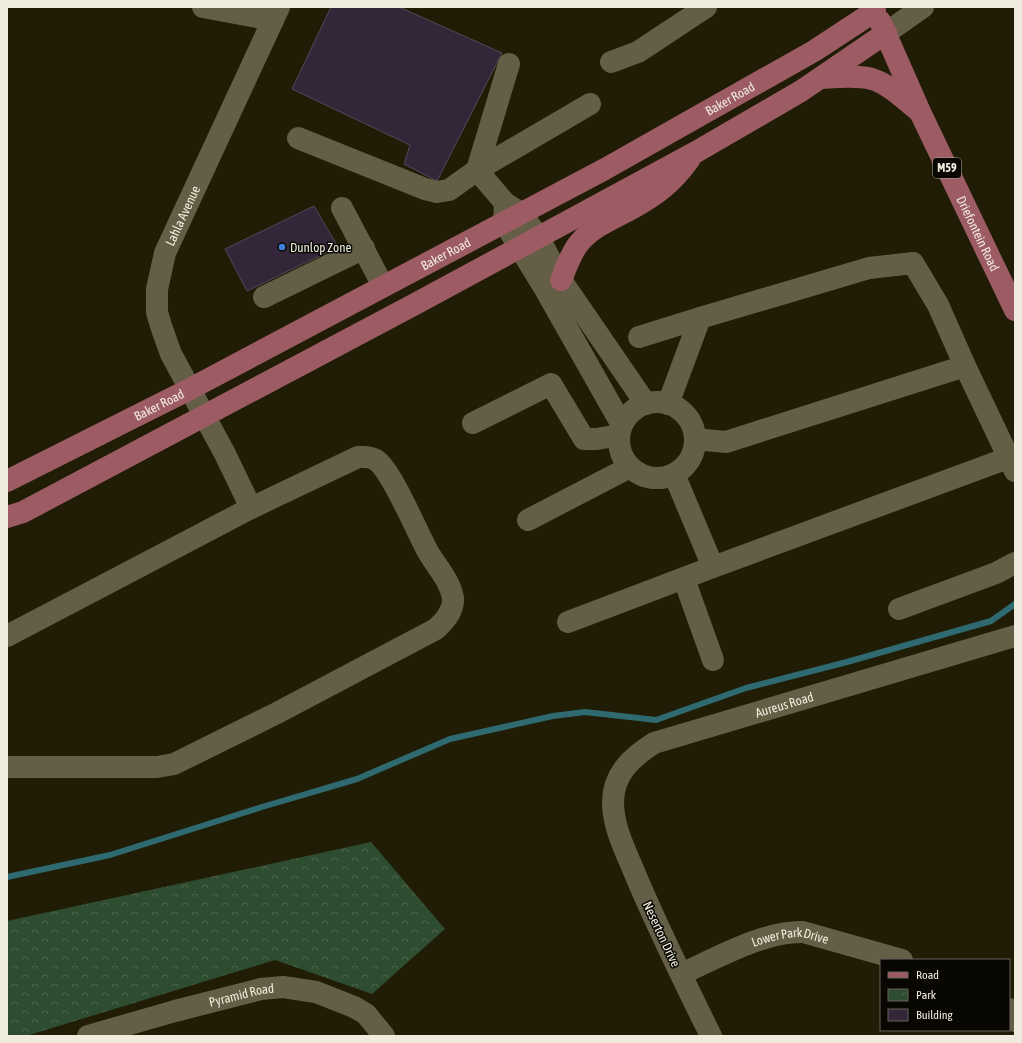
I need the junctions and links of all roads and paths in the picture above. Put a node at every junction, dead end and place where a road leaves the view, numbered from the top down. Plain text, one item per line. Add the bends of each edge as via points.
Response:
1 (203, 7) edge
2 (706, 7) edge
3 (923, 7) edge
4 (276, 14) edge
5 (881, 17) edge
6 (611, 62) dead end
7 (509, 64) dead end
8 (821, 78) junction
9 (590, 104) dead end
10 (920, 112) junction
11 (298, 138) dead end
12 (696, 152) junction
13 (477, 170) junction
14 (342, 208) dead end
15 (510, 213) junction
16 (530, 243) junction
17 (364, 248) junction
18 (561, 280) junction
19 (383, 286) junction
20 (264, 297) dead end
21 (1015, 310) edge
22 (700, 318) junction
23 (639, 337) dead end
24 (965, 366) junction
25 (190, 389) junction
26 (646, 404) junction
27 (668, 404) junction
28 (205, 417) junction
29 (473, 423) dead end
30 (621, 430) junction
31 (695, 439) junction
32 (1011, 464) edge
33 (630, 467) junction
34 (674, 474) junction
35 (7, 481) edge
36 (251, 508) junction
37 (7, 517) edge
38 (528, 520) dead end
39 (1015, 563) edge
40 (713, 567) junction
41 (684, 579) junction
42 (899, 610) dead end
43 (568, 622) dead end
44 (7, 636) edge
45 (1015, 636) edge
46 (713, 660) dead end
47 (7, 767) edge
48 (617, 830) joint
49 (898, 959) edge
50 (681, 974) junction
51 (1010, 1011) edge
52 (1015, 1021) edge
53 (88, 1036) edge
54 (384, 1036) edge
55 (711, 1036) edge

1 - 4 street, Lahla Avenue
2 - 6 street via 638,52
3 - 5 street
4 - 25 street, Lahla Avenue via 166,253 157,289 157,312 171,354
5 - 8 main road
5 - 10 main road, Driefontein Road / M59
5 - 15 main road, Baker Road via 814,51 711,111
7 - 13 street
8 - 10 main road via 852,76 872,79 886,86
8 - 12 main road
9 - 13 street
10 - 21 main road, Driefontein Road / M59
11 - 13 street via 437,192 449,190
12 - 16 main road
12 - 18 main road via 664,189 579,242
13 - 15 street
14 - 17 street
15 - 16 street
15 - 19 main road, Baker Road
16 - 18 street
16 - 28 main road
16 - 30 street
17 - 19 street
17 - 20 street
18 - 26 street
19 - 25 main road, Baker Road
22 - 23 street
22 - 24 street via 869,268 913,263 938,304
22 - 27 street
24 - 31 street via 726,442
24 - 32 street
25 - 28 street, Lahla Avenue
25 - 35 main road, Baker Road
26 - 27 street
26 - 30 street via 636,408 628,416
27 - 31 street via 687,417
28 - 36 street
28 - 37 main road via 24,512
29 - 30 street via 551,384 584,439 597,439
30 - 33 street via 619,447
31 - 34 street via 690,460
32 - 40 street
33 - 34 street via 651,478 663,478
33 - 38 street
34 - 40 street
36 - 44 street
36 - 47 street via 349,460 365,456 376,460 384,468 450,590 453,599 448,616 436,628 420,638 174,764 157,767
39 - 42 street
40 - 41 street
41 - 43 street
41 - 46 street
45 - 48 street, Aureus Road via 654,743 625,764 617,781 613,802
48 - 50 street, Neserton Drive via 643,894
49 - 50 street, Lower Park Drive via 803,932 788,931 766,937
50 - 55 street, Neserton Drive
51 - 52 street
53 - 54 street, Pyramid Road via 254,991 283,987 316,992 354,1007 366,1014

